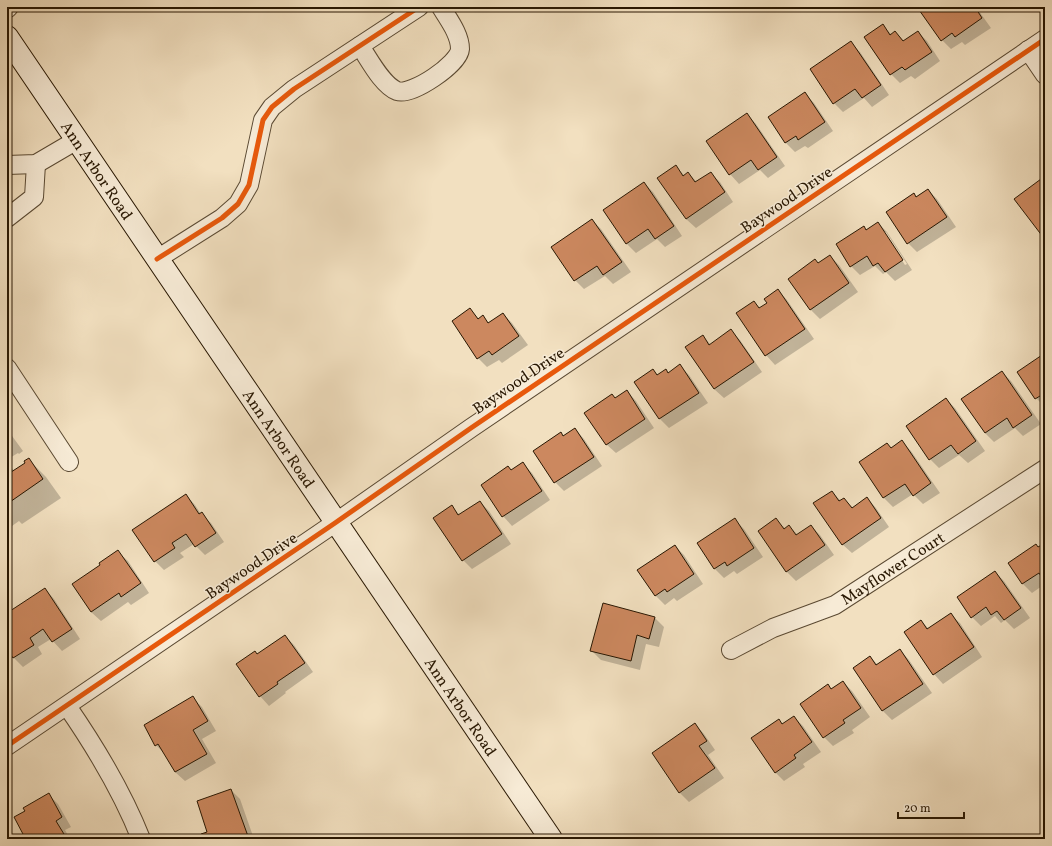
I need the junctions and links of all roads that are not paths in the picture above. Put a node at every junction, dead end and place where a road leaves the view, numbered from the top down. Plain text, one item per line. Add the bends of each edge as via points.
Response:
1 (10, 7) edge
2 (419, 7) edge
3 (441, 7) edge
4 (7, 9) edge
5 (7, 37) edge
6 (1045, 39) edge
7 (360, 46) junction
8 (1028, 50) junction
9 (1045, 75) edge
10 (77, 140) junction
11 (36, 164) junction
12 (7, 166) edge
13 (7, 218) edge
14 (157, 259) junction
15 (7, 368) edge
16 (69, 462) dead end
17 (1045, 469) edge
18 (335, 523) junction
19 (731, 650) dead end
20 (67, 706) junction
21 (7, 746) edge
22 (141, 839) edge
23 (551, 839) edge

1 - 4 street
2 - 7 street
3 - 7 street via 460,43 460,51 450,65 413,89 398,91 391,87 383,80
5 - 10 main road, Ann Arbor Road
6 - 8 street, Baywood Drive
7 - 14 street via 294,89 272,107 263,120 249,185 238,204 222,218
8 - 9 street
8 - 18 street, Baywood Drive
10 - 11 street
10 - 14 main road, Ann Arbor Road
11 - 12 street
11 - 13 street via 34,197
14 - 18 main road, Ann Arbor Road
15 - 16 street
17 - 19 street, Mayflower Court via 835,605 773,628
18 - 20 street, Baywood Drive
18 - 23 main road, Ann Arbor Road
20 - 21 street, Baywood Drive
20 - 22 street via 110,773

